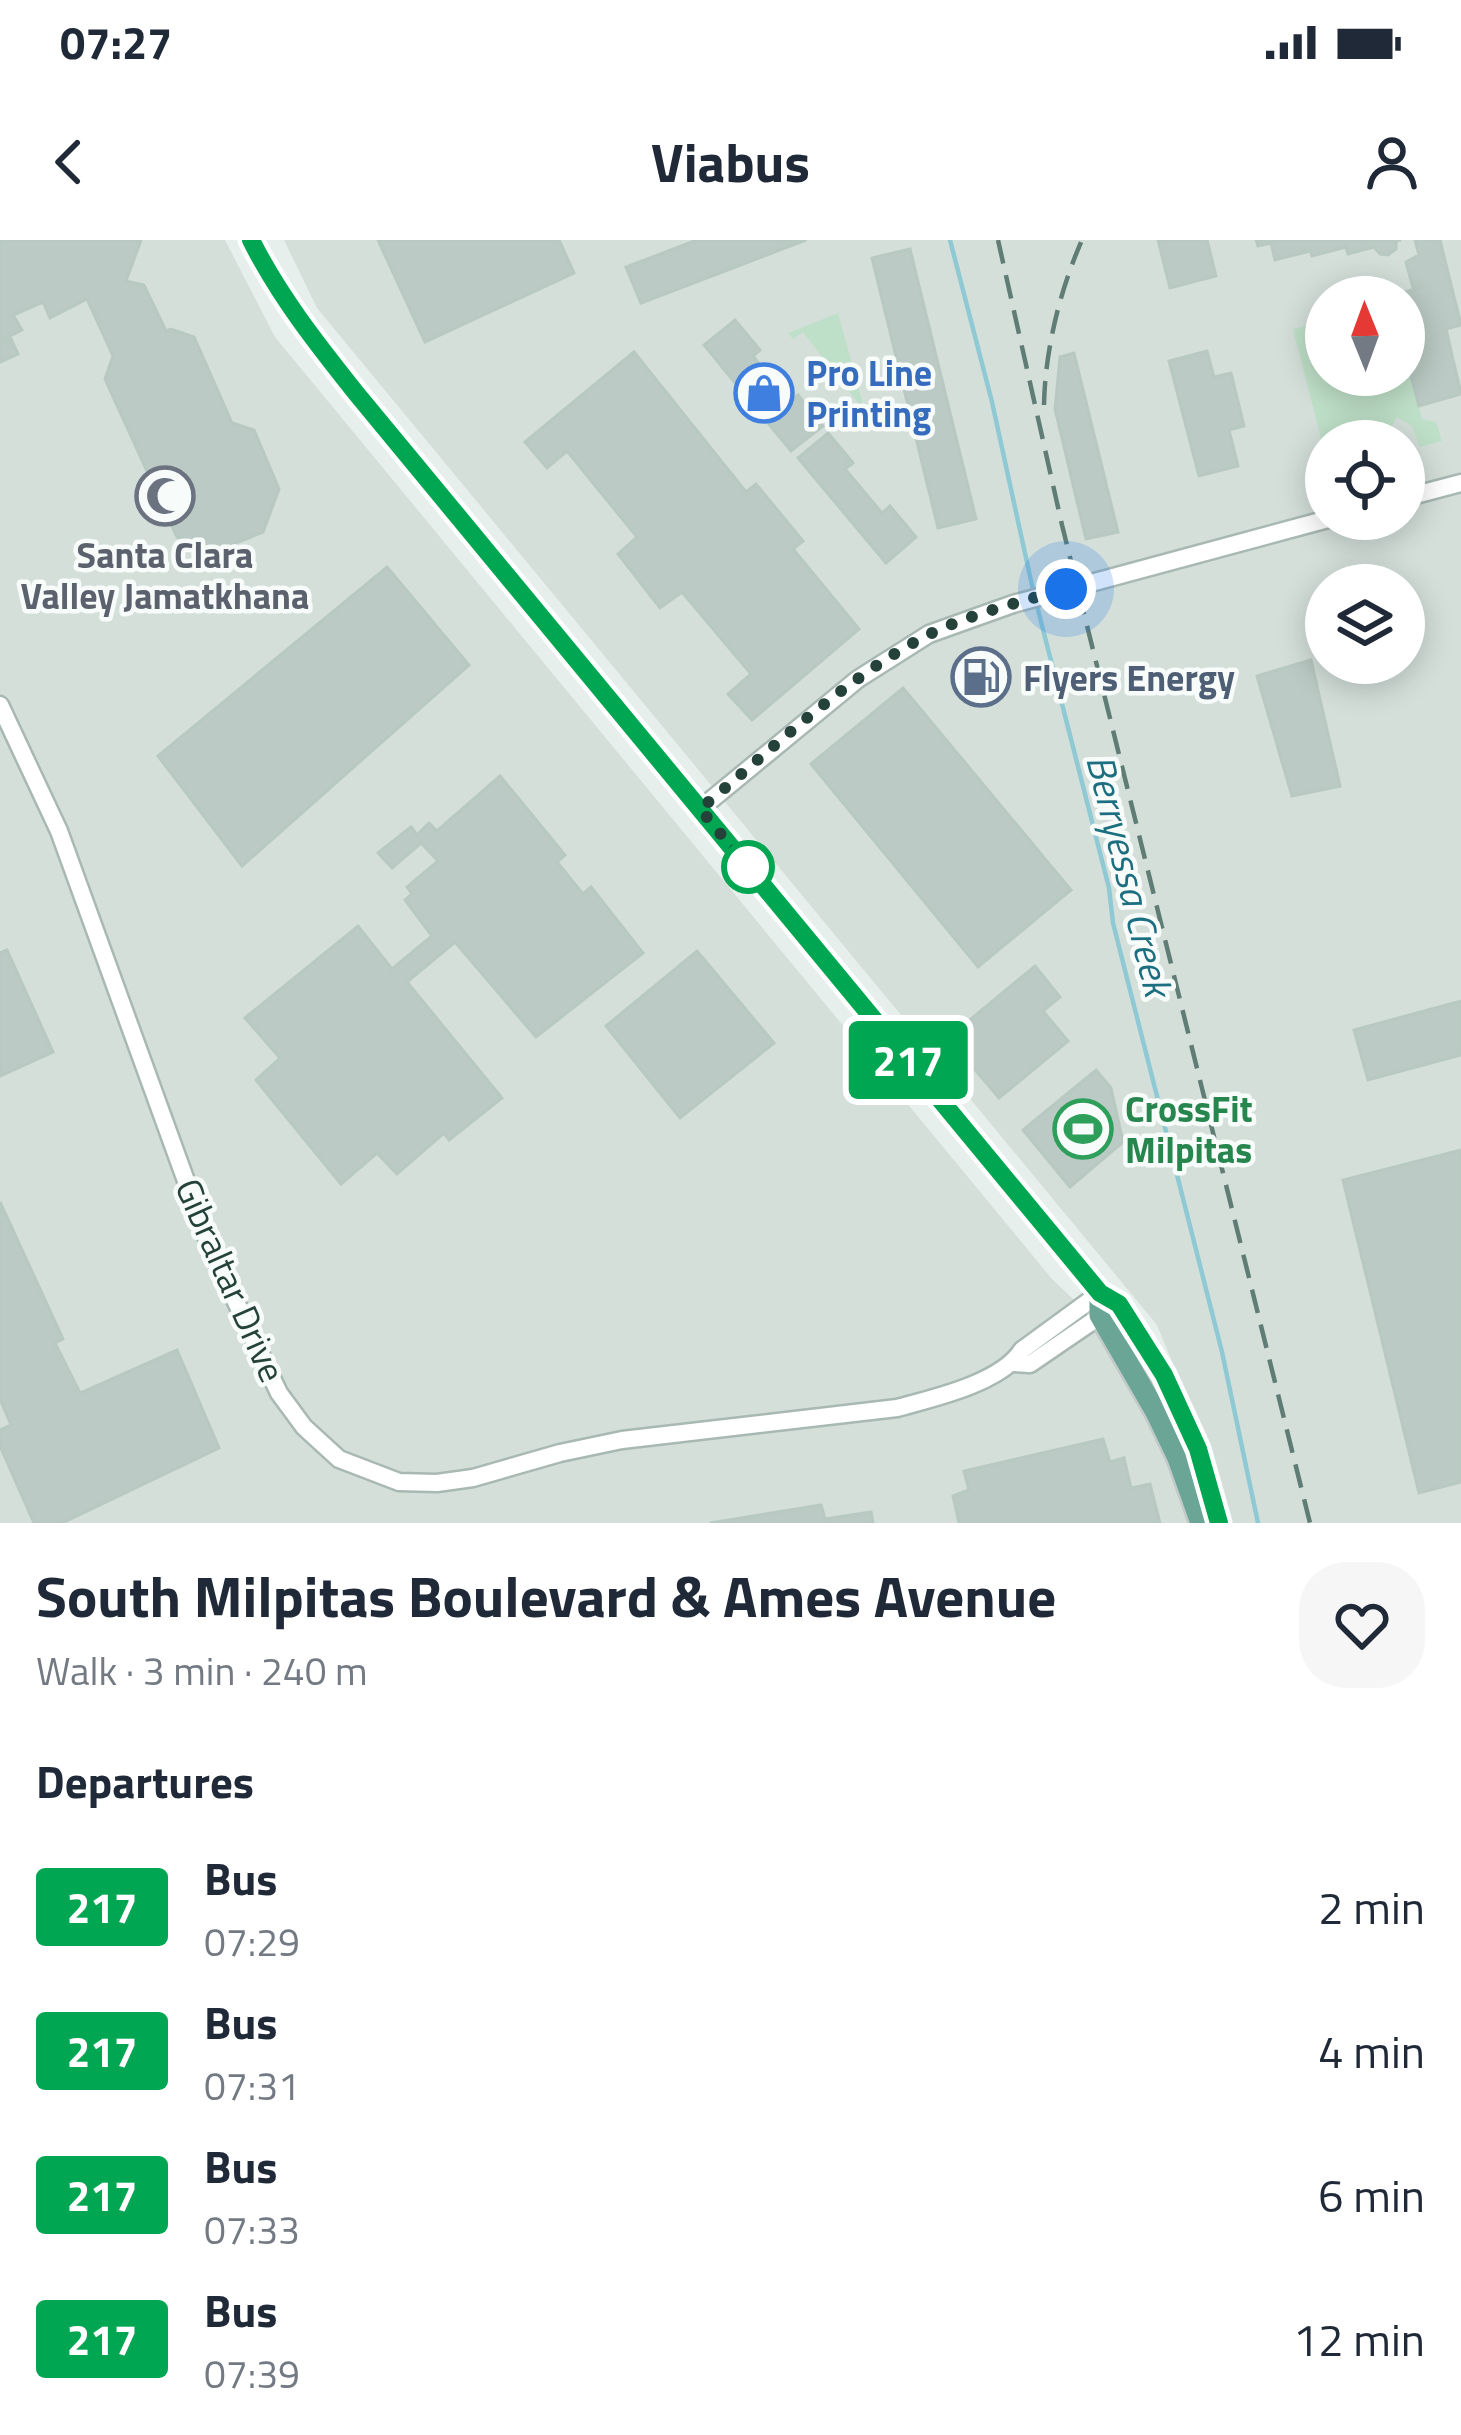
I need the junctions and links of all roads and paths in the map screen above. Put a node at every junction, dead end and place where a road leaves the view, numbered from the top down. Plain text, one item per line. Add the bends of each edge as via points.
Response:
1 (251, 240) edge
2 (1461, 483) edge
3 (1425, 492) edge
4 (1305, 525) edge
5 (0, 705) edge
6 (700, 809) junction
7 (1106, 1304) junction
8 (1201, 1523) edge
9 (1219, 1523) edge

1 - 6 main road via 350,386
2 - 3 street
4 - 6 street via 929,634 858,679
5 - 7 street, Gibraltar Drive via 59,831 210,1247 279,1393 339,1459 399,1482 436,1484 622,1440 897,1408 1013,1363 1022,1350
6 - 7 main road
7 - 8 main road
7 - 9 main road via 1149,1350 1177,1402

